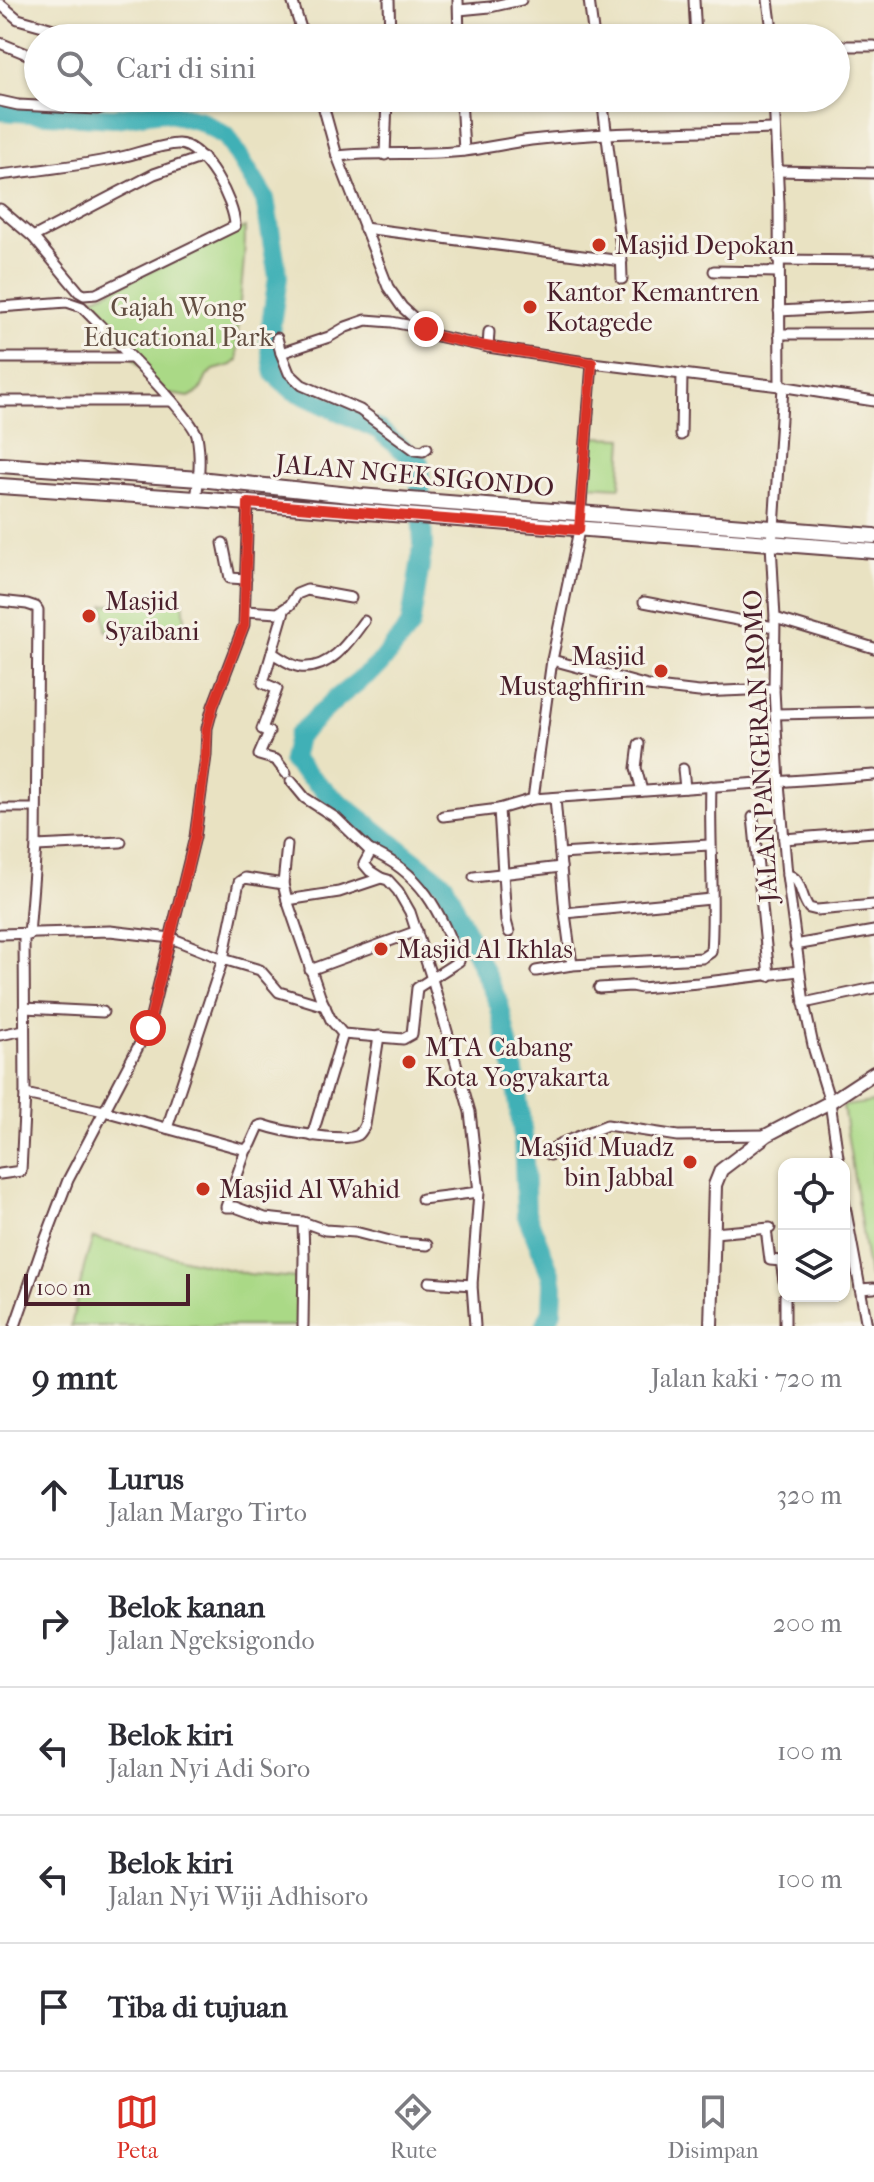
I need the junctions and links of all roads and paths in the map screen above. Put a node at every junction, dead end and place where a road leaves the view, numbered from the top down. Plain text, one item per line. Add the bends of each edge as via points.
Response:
1 (292, 0) edge
2 (389, 0) edge
3 (521, 0) edge
4 (589, 0) edge
5 (694, 0) edge
6 (768, 0) edge
7 (459, 5) edge
8 (1, 6) edge
9 (36, 24) edge
10 (300, 24) edge
11 (390, 24) edge
12 (592, 24) edge
13 (695, 24) edge
14 (771, 24) edge
15 (0, 43) edge
16 (850, 46) edge
17 (874, 46) edge
18 (24, 53) edge
19 (0, 101) edge
20 (24, 105) edge
21 (325, 112) edge
22 (387, 112) edge
23 (462, 112) edge
24 (604, 112) edge
25 (774, 112) edge
26 (775, 129) junction
27 (608, 135) junction
28 (464, 151) junction
29 (385, 155) junction
30 (337, 156) junction
31 (203, 157) junction
32 (777, 171) junction
33 (874, 173) edge
34 (0, 175) edge
35 (0, 209) edge
36 (364, 228) junction
37 (33, 237) junction
38 (778, 260) junction
39 (622, 261) junction
40 (874, 261) edge
41 (714, 271) dead end
42 (779, 272) junction
43 (622, 279) dead end
44 (874, 306) edge
45 (0, 307) edge
46 (779, 311) junction
47 (426, 329) junction
48 (489, 332) dead end
49 (779, 334) junction
50 (874, 334) edge
51 (277, 338) dead end
52 (488, 347) junction
53 (281, 353) junction
54 (0, 358) edge
55 (130, 358) junction
56 (592, 363) junction
57 (682, 374) junction
58 (782, 386) junction
59 (0, 401) edge
60 (172, 401) junction
61 (874, 401) edge
62 (681, 435) dead end
63 (427, 448) dead end
64 (0, 465) edge
65 (199, 479) junction
66 (0, 486) edge
67 (196, 499) junction
68 (248, 503) junction
69 (581, 513) junction
70 (774, 528) junction
71 (579, 530) junction
72 (874, 536) edge
73 (223, 543) dead end
74 (771, 544) junction
75 (874, 551) edge
76 (246, 579) junction
77 (351, 598) dead end
78 (0, 601) edge
79 (644, 602) dead end
80 (245, 611) junction
81 (284, 611) junction
82 (364, 621) dead end
83 (774, 623) junction
84 (874, 648) edge
85 (272, 653) junction
86 (552, 660) junction
87 (774, 689) junction
88 (874, 712) edge
89 (775, 714) junction
90 (639, 744) dead end
91 (683, 769) dead end
92 (874, 775) edge
93 (779, 783) junction
94 (711, 786) junction
95 (685, 788) junction
96 (642, 791) junction
97 (555, 798) junction
98 (533, 799) junction
99 (0, 808) edge
100 (36, 808) junction
101 (499, 809) junction
102 (443, 816) dead end
103 (753, 817) dead end
104 (874, 832) edge
105 (784, 839) junction
106 (121, 842) dead end
107 (287, 845) dead end
108 (709, 845) junction
109 (36, 846) junction
110 (369, 850) junction
111 (560, 854) junction
112 (561, 867) junction
113 (504, 872) junction
114 (787, 875) junction
115 (474, 877) dead end
116 (381, 878) junction
117 (283, 884) junction
118 (711, 899) junction
119 (287, 900) junction
120 (874, 905) edge
121 (565, 913) junction
122 (417, 931) junction
123 (874, 931) edge
124 (509, 932) dead end
125 (0, 934) edge
126 (26, 935) junction
127 (171, 938) junction
128 (795, 945) junction
129 (223, 959) junction
130 (572, 965) junction
131 (310, 970) junction
132 (536, 971) dead end
133 (799, 971) junction
134 (769, 976) junction
135 (432, 979) junction
136 (599, 988) dead end
137 (874, 988) edge
138 (804, 1003) junction
139 (325, 1006) junction
140 (24, 1008) junction
141 (103, 1012) dead end
142 (24, 1030) junction
143 (343, 1034) junction
144 (0, 1035) edge
145 (379, 1036) junction
146 (874, 1073) edge
147 (25, 1094) junction
148 (830, 1102) junction
149 (104, 1111) junction
150 (167, 1128) junction
151 (767, 1135) junction
152 (312, 1136) junction
153 (246, 1150) junction
154 (550, 1155) dead end
155 (838, 1158) edge
156 (0, 1174) edge
157 (479, 1192) junction
158 (422, 1199) dead end
159 (303, 1222) junction
160 (849, 1230) edge
161 (714, 1233) junction
162 (427, 1245) dead end
163 (778, 1261) edge
164 (429, 1282) dead end
165 (472, 1285) junction
166 (874, 1288) edge
167 (860, 1289) junction
168 (785, 1302) edge
169 (15, 1326) edge
170 (303, 1326) edge
171 (475, 1326) edge
172 (711, 1326) edge
173 (785, 1326) edge
174 (867, 1326) edge

1 - 10 street
2 - 11 street
3 - 7 street via 490,7
4 - 12 street
5 - 13 street
6 - 14 street
8 - 9 street
15 - 18 street
16 - 17 street
19 - 20 street
21 - 30 street
22 - 29 street
23 - 28 street
24 - 27 street
25 - 26 street, JALAN PANGERAN ROMO
26 - 27 street
26 - 32 street, JALAN PANGERAN ROMO
27 - 28 street
27 - 39 street
28 - 29 street
29 - 30 street
30 - 36 street
31 - 34 street via 178,144
31 - 37 street via 154,174
31 - 37 street via 235,216 234,228 96,294 79,292
32 - 33 street
32 - 38 street, JALAN PANGERAN ROMO
35 - 37 street
36 - 39 street
36 - 47 street via 388,287
38 - 40 street
38 - 42 street, JALAN PANGERAN ROMO
39 - 43 street
41 - 42 street
42 - 46 street, JALAN PANGERAN ROMO
44 - 46 street
45 - 55 street via 74,303
46 - 49 street, JALAN PANGERAN ROMO
47 - 52 street
47 - 53 street via 366,320
48 - 52 street
49 - 50 street
49 - 58 street, JALAN PANGERAN ROMO
51 - 53 street
52 - 56 street
53 - 63 street via 289,373 302,385 360,410 415,450
54 - 55 street
55 - 60 street
56 - 57 street
56 - 69 street
57 - 58 street
57 - 62 street
58 - 61 street
58 - 70 street, JALAN PANGERAN ROMO
59 - 60 street
60 - 65 street via 197,434
64 - 65 main road, JALAN NGEKSIGONDO
65 - 67 street
65 - 69 main road, JALAN NGEKSIGONDO
66 - 67 main road, JALAN NGEKSIGONDO
67 - 68 main road, JALAN NGEKSIGONDO
68 - 71 main road, JALAN NGEKSIGONDO
68 - 76 street
69 - 70 main road, JALAN NGEKSIGONDO
69 - 71 street
70 - 72 main road, JALAN NGEKSIGONDO
70 - 74 street, JALAN PANGERAN ROMO
71 - 74 main road, JALAN NGEKSIGONDO
71 - 86 street
73 - 76 street via 230,578
74 - 75 main road, JALAN NGEKSIGONDO
74 - 83 street, JALAN PANGERAN ROMO
76 - 80 street
77 - 81 street via 301,591
78 - 100 street via 38,610
79 - 83 street
80 - 81 street
80 - 127 street via 207,728 195,837
81 - 85 street
82 - 85 street via 335,657 322,663 299,667
83 - 84 street
83 - 87 street, JALAN PANGERAN ROMO
85 - 110 street via 263,683 277,689 259,755 276,760 305,798 336,818
86 - 87 street via 648,686 699,692
86 - 98 street
87 - 89 street, JALAN PANGERAN ROMO
88 - 89 street
89 - 93 street, JALAN PANGERAN ROMO
90 - 96 street via 636,768
91 - 95 street
92 - 93 street
93 - 94 street
93 - 105 street, JALAN PANGERAN ROMO
94 - 95 street
94 - 108 street
95 - 96 street
96 - 97 street
97 - 98 street
97 - 111 street
98 - 101 street
99 - 100 street
100 - 109 street
101 - 102 street
101 - 113 street
103 - 134 street
104 - 105 street
105 - 114 street, JALAN PANGERAN ROMO
106 - 109 street
107 - 117 street
108 - 111 street
108 - 118 street
109 - 126 street
110 - 116 street via 364,864
110 - 135 street via 420,884 444,924 459,961
111 - 112 street
112 - 113 street
112 - 121 street
113 - 115 street
113 - 124 street
114 - 120 street via 797,880 809,908
114 - 128 street, JALAN PANGERAN ROMO
116 - 119 street via 339,892
116 - 122 street via 398,891
117 - 119 street
117 - 129 street via 245,878 239,882
118 - 121 street
118 - 130 street via 711,952 702,958
119 - 131 street
121 - 130 street
122 - 131 street
122 - 135 street
123 - 128 street
125 - 126 street
126 - 127 street via 110,931
126 - 140 street
127 - 129 street
127 - 149 street via 148,1028
128 - 133 street, JALAN PANGERAN ROMO
129 - 139 street via 260,970 279,992
129 - 150 street
130 - 132 street
131 - 139 street
133 - 134 street
133 - 138 street, JALAN PANGERAN ROMO
134 - 136 street
135 - 145 street via 417,988 412,1034 403,1039
135 - 157 street via 470,1112
137 - 138 street
138 - 148 street, JALAN PANGERAN ROMO
139 - 143 street
140 - 141 street
140 - 142 street
142 - 144 street
142 - 147 street
143 - 145 street
143 - 152 street
145 - 152 street via 361,1132
146 - 148 street
147 - 149 street
147 - 156 street via 21,1171
148 - 151 street
148 - 155 street, JALAN PANGERAN ROMO
149 - 150 street
149 - 169 street via 68,1180
150 - 153 street
151 - 154 street via 678,1136 607,1125 555,1147
151 - 161 street via 721,1170 715,1185
152 - 153 street via 263,1125
153 - 159 street via 226,1207
157 - 158 street
157 - 165 street
159 - 162 street
159 - 170 street
160 - 167 street
161 - 163 street via 769,1228 770,1260
161 - 172 street
164 - 165 street
165 - 171 street
166 - 167 street
167 - 174 street
168 - 173 street

